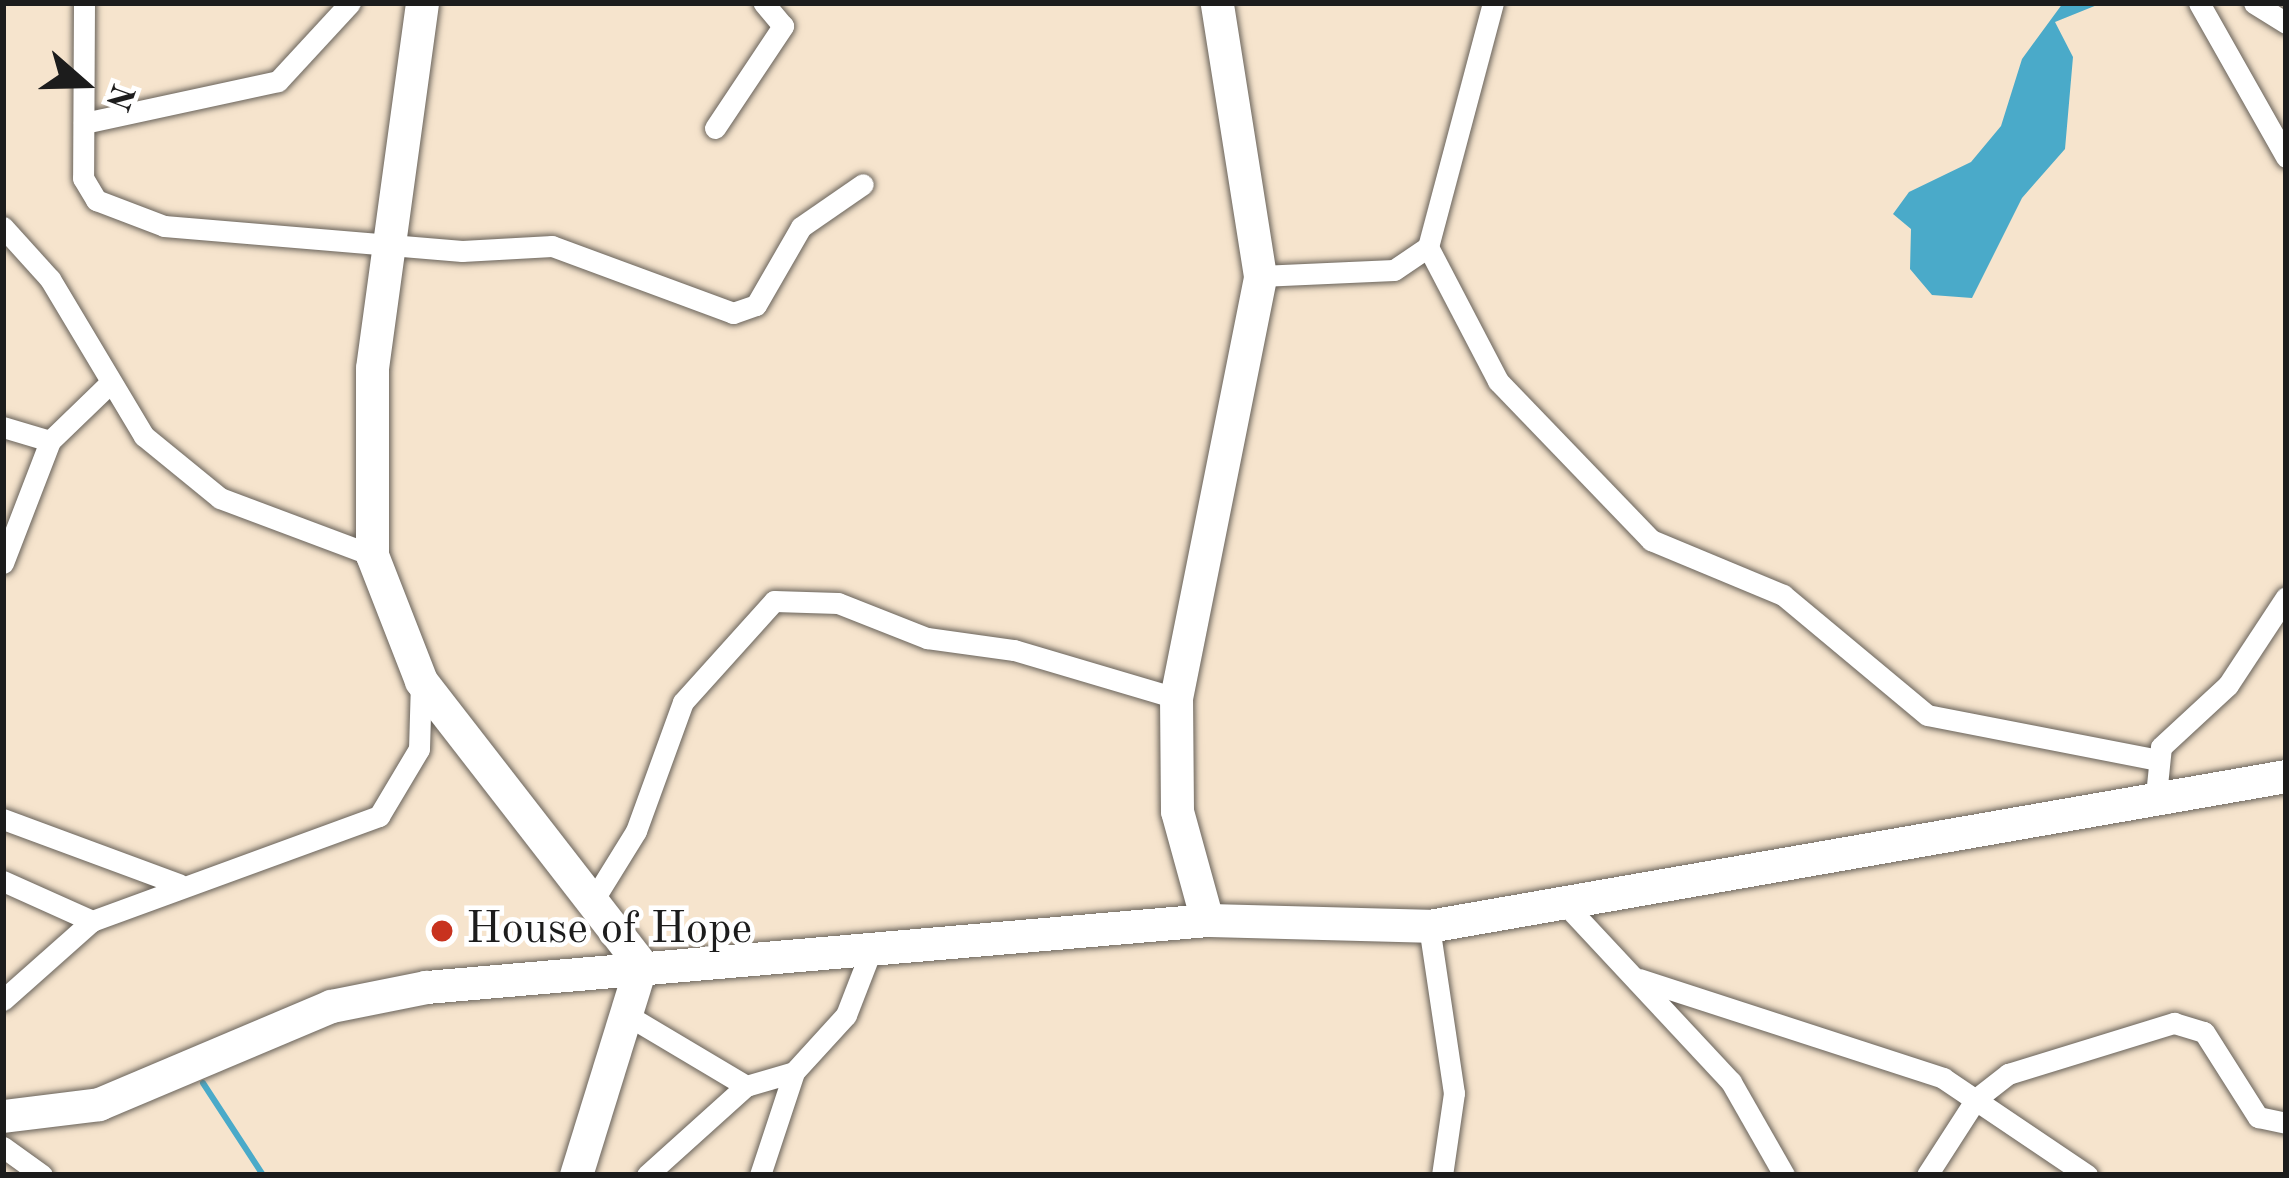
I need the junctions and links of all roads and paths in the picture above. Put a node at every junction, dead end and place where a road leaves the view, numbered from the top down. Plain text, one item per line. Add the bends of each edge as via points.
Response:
1 (84, 3) edge
2 (350, 3) edge
3 (422, 3) edge
4 (764, 3) edge
5 (1217, 3) edge
6 (1493, 3) edge
7 (2199, 3) edge
8 (2254, 3) edge
9 (2286, 22) edge
10 (84, 123) junction
11 (715, 128) dead end
12 (2286, 157) edge
13 (863, 184) dead end
14 (3, 227) edge
15 (383, 240) junction
16 (1428, 247) junction
17 (1260, 276) junction
18 (107, 386) junction
19 (3, 427) edge
20 (50, 441) junction
21 (372, 555) junction
22 (3, 563) edge
23 (2286, 597) edge
24 (421, 680) junction
25 (1176, 698) junction
26 (2153, 759) junction
27 (2286, 776) edge
28 (2156, 795) junction
29 (3, 818) edge
30 (3, 881) edge
31 (179, 884) junction
32 (594, 899) junction
33 (1566, 905) junction
34 (1207, 920) junction
35 (92, 921) junction
36 (1429, 926) junction
37 (870, 953) junction
38 (641, 965) junction
39 (1639, 979) junction
40 (3, 1000) edge
41 (632, 1018) junction
42 (794, 1072) junction
43 (746, 1087) junction
44 (1976, 1099) junction
45 (2286, 1123) edge
46 (4, 1129) edge
47 (42, 1175) edge
48 (576, 1175) edge
49 (647, 1175) edge
50 (760, 1175) edge
51 (1442, 1175) edge
52 (1784, 1175) edge
53 (1927, 1175) edge
54 (2087, 1175) edge

1 - 10 street
2 - 10 street via 278,81
3 - 15 street
4 - 11 street via 783,26
5 - 17 street
6 - 16 street
7 - 12 street
8 - 9 street
10 - 15 street via 90,194 136,216
13 - 15 street via 794,235 747,312 552,246
14 - 18 street via 50,279
15 - 21 street
16 - 17 street via 1394,270
16 - 26 street via 1498,381 1651,539 1783,596 1927,716
17 - 25 street
18 - 20 street
18 - 21 street via 144,436 220,497
19 - 20 street
20 - 22 street
21 - 24 street
23 - 26 street via 2228,685
24 - 31 street via 419,749 379,816
24 - 32 street
25 - 32 street via 1014,650 927,638 838,603 774,602 683,702 636,831
25 - 34 street via 1178,811
26 - 28 street
27 - 28 street
28 - 33 street
29 - 31 street
30 - 35 street
31 - 35 street
32 - 38 street
33 - 36 street
33 - 39 street
34 - 36 street
34 - 37 street
35 - 40 street
36 - 51 street via 1454,1093
37 - 38 street
37 - 42 street via 846,1015
38 - 41 street
38 - 46 street via 331,1006 99,1104
39 - 44 street via 1943,1078
39 - 52 street via 1731,1082
41 - 43 street
41 - 48 street
42 - 43 street
42 - 50 street
43 - 49 street
44 - 45 street via 2008,1074 2189,1023 2245,1104
44 - 53 street
44 - 54 street
46 - 47 street

